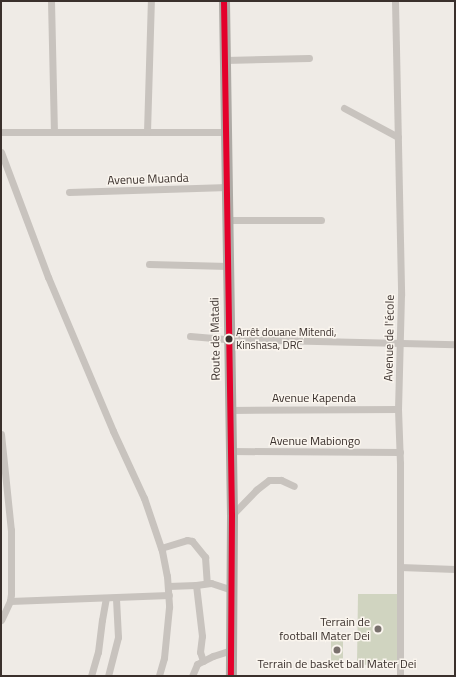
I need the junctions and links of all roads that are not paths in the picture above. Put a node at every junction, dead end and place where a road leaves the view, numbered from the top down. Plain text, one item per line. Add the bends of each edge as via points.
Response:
1 (51, 1) edge
2 (151, 1) edge
3 (224, 1) edge
4 (395, 1) edge
5 (309, 58) dead end
6 (225, 60) junction
7 (344, 108) dead end
8 (1, 132) edge
9 (54, 132) junction
10 (147, 132) junction
11 (226, 132) junction
12 (398, 137) junction
13 (1, 152) edge
14 (228, 188) junction
15 (69, 192) dead end
16 (228, 220) junction
17 (321, 220) dead end
18 (149, 264) dead end
19 (228, 266) junction
20 (190, 336) dead end
21 (228, 339) junction
22 (399, 343) junction
23 (455, 344) edge
24 (398, 409) junction
25 (229, 410) junction
26 (1, 434) edge
27 (230, 452) junction
28 (400, 452) junction
29 (294, 486) dead end
30 (232, 515) junction
31 (161, 548) junction
32 (400, 567) junction
33 (455, 569) edge
34 (207, 583) junction
35 (196, 584) junction
36 (168, 586) junction
37 (232, 590) junction
38 (169, 595) junction
39 (106, 598) junction
40 (116, 598) junction
41 (10, 601) junction
42 (1, 620) edge
43 (232, 650) junction
44 (203, 661) junction
45 (91, 676) edge
46 (108, 676) edge
47 (159, 676) edge
48 (192, 676) edge
49 (231, 676) edge
50 (400, 676) edge

1 - 9 street
2 - 10 street
3 - 6 highway, Route de Matadi
4 - 12 street, Avenue de l'école
5 - 6 street
6 - 11 highway, Route de Matadi
7 - 12 street
8 - 9 street
9 - 10 street
10 - 11 street
11 - 14 highway, Route de Matadi
12 - 22 street, Avenue de l'école via 401,295
13 - 31 street via 48,277 144,498
14 - 15 street, Avenue Muanda
14 - 16 highway, Route de Matadi
16 - 17 street
16 - 19 highway, Route de Matadi
18 - 19 street
19 - 21 highway, Route de Matadi
20 - 21 street
21 - 22 street
21 - 25 highway, Route de Matadi
22 - 23 street
22 - 24 street, Avenue de l'école
24 - 25 street, Avenue Kapenda
24 - 28 street, Avenue de l'école
25 - 27 highway, Route de Matadi
26 - 41 street via 11,530
27 - 28 street, Avenue Mabiongo
27 - 30 highway, Route de Matadi
28 - 32 street, Avenue de l'école
29 - 30 street via 281,480 270,480 256,490
30 - 37 highway, Route de Matadi
31 - 34 street via 187,540 192,541 205,557
31 - 36 street
32 - 33 street
32 - 50 street, Avenue de l'école
34 - 35 street
34 - 37 street
35 - 36 street
35 - 44 street via 202,636 200,652
36 - 38 street
37 - 43 highway, Route de Matadi
38 - 40 street
38 - 47 street via 168,635
39 - 40 street
39 - 41 street
39 - 45 street via 98,652
40 - 46 street via 118,637
41 - 42 street
43 - 44 street
43 - 49 highway, Route de Matadi
44 - 48 street via 196,665

